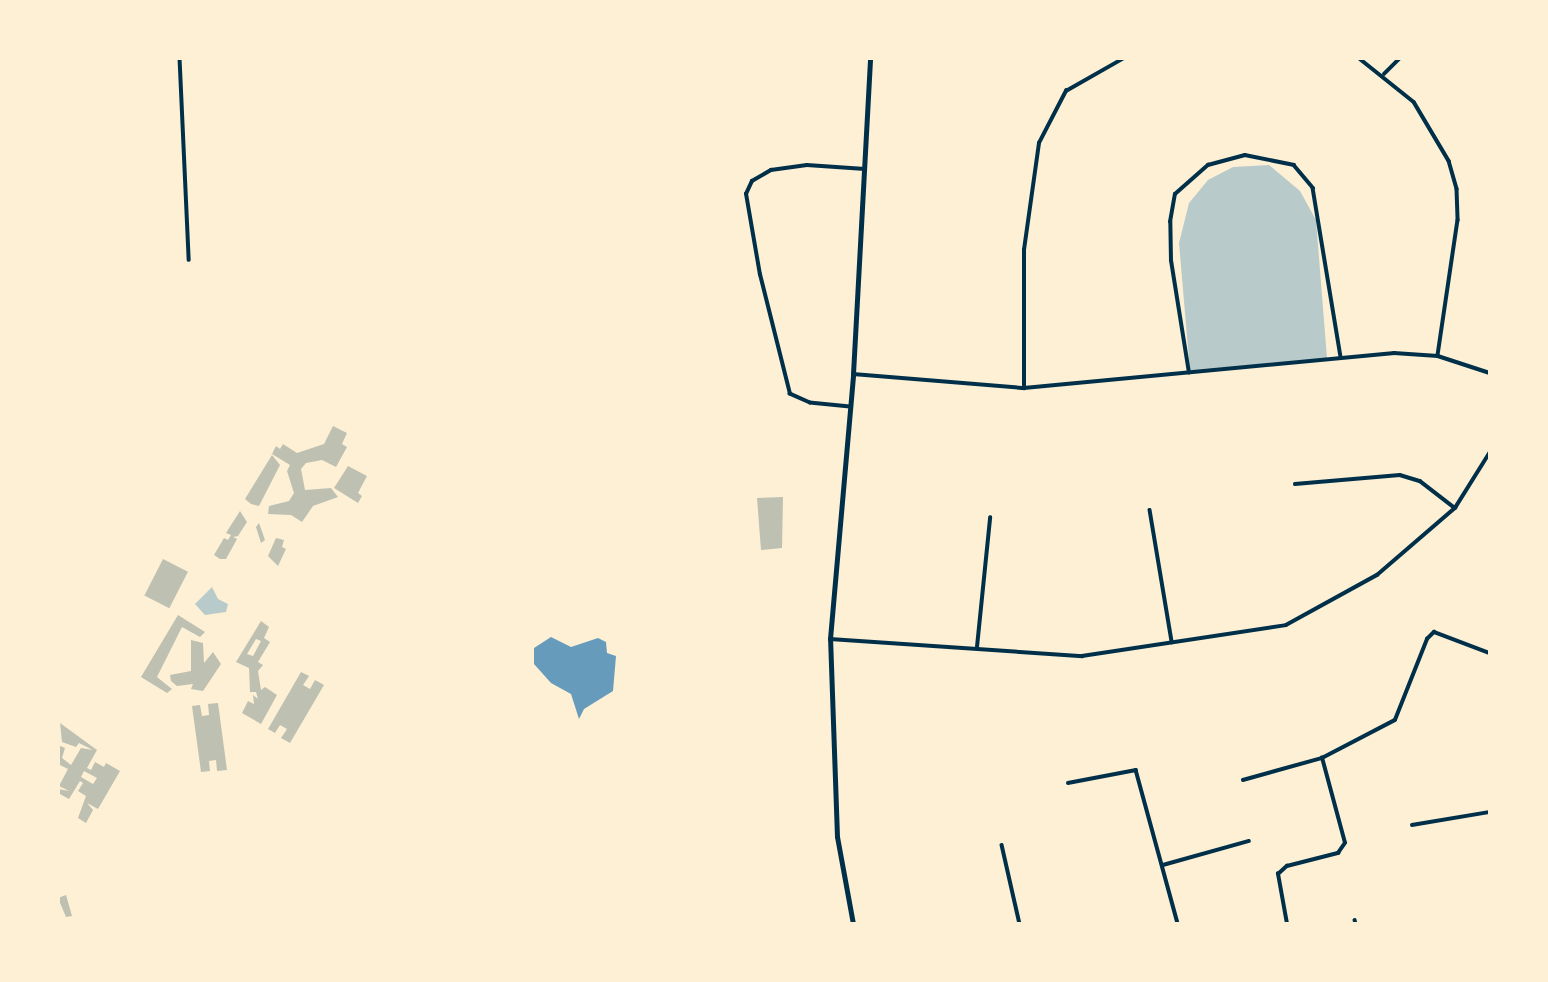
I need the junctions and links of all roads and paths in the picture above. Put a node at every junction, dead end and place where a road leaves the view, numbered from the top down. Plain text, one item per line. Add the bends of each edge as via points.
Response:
1 (180, 58) edge
2 (870, 58) edge
3 (1124, 58) edge
4 (1359, 58) edge
5 (1400, 58) edge
6 (1384, 74) junction
7 (865, 169) junction
8 (189, 260) dead end
9 (1438, 356) junction
10 (1341, 358) junction
11 (1189, 373) junction
12 (1490, 373) edge
13 (853, 374) junction
14 (1024, 388) junction
15 (850, 407) junction
16 (1490, 452) edge
17 (1295, 484) dead end
18 (1455, 508) junction
19 (1150, 510) dead end
20 (990, 518) dead end
21 (830, 639) junction
22 (1172, 642) junction
23 (977, 647) junction
24 (1490, 653) edge
25 (1322, 758) junction
26 (1242, 780) dead end
27 (1068, 783) dead end
28 (1490, 812) edge
29 (1412, 825) dead end
30 (1250, 841) dead end
31 (1002, 845) dead end
32 (1163, 865) junction
33 (853, 924) edge
34 (1020, 924) edge
35 (1178, 924) edge
36 (1287, 924) edge

1 - 8 street
2 - 7 main road
3 - 14 street via 1066,92 1039,143 1024,250
4 - 6 street
5 - 6 street
6 - 9 street via 1414,102 1433,130 1457,189 1458,220
7 - 13 main road
7 - 15 street via 807,165 771,170 752,181 746,194 760,275 790,394 810,403
9 - 10 street via 1394,353
9 - 12 street
10 - 11 street
10 - 11 street via 1313,188 1294,165 1245,155 1208,165 1175,194 1171,261
11 - 14 street
13 - 14 street
13 - 15 main road
15 - 21 main road
16 - 18 street
17 - 18 street via 1400,475 1420,481
18 - 22 street via 1377,575 1300,619
19 - 22 street
20 - 23 street
21 - 23 street
21 - 33 main road via 837,837
22 - 23 street via 1082,656
24 - 25 street via 1431,634 1400,716
25 - 26 street
25 - 36 street via 1345,843 1338,853 1287,866 1278,874
27 - 32 street via 1136,770
28 - 29 street
30 - 32 street
31 - 34 street
32 - 35 street

